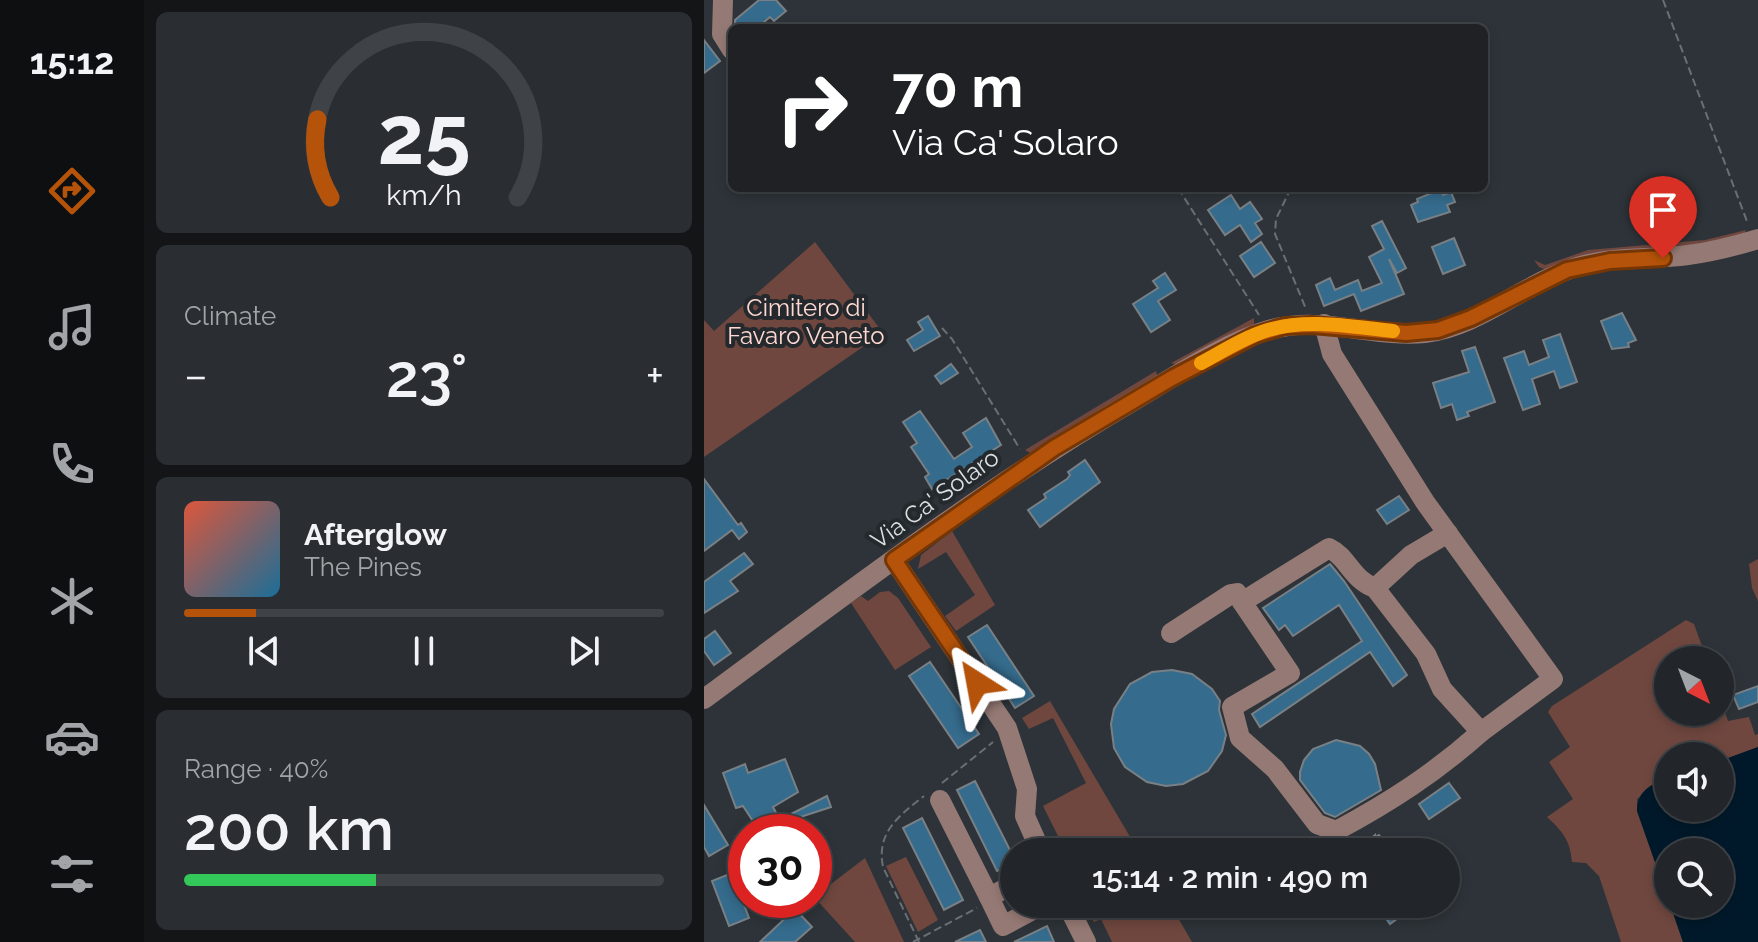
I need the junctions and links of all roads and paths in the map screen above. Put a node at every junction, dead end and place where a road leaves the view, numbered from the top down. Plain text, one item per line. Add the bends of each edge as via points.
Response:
1 (723, 0) edge
2 (1663, 0) edge
3 (728, 44) edge
4 (1181, 192) edge
5 (1289, 192) edge
6 (1756, 239) edge
7 (1318, 324) junction
8 (942, 328) dead end
9 (1268, 330) junction
10 (1029, 464) junction
11 (1448, 533) junction
12 (894, 560) junction
13 (1375, 588) junction
14 (1242, 602) junction
15 (1171, 633) dead end
16 (704, 699) edge
17 (1481, 732) junction
18 (996, 740) dead end
19 (938, 791) junction
20 (1034, 838) edge
21 (1000, 893) edge
22 (985, 902) junction
23 (1018, 918) edge
24 (1074, 918) edge
25 (918, 940) edge
26 (913, 942) edge
27 (1086, 942) edge

1 - 3 street via 722,34
2 - 6 path
4 - 9 path
5 - 7 path via 1275,234
6 - 7 street, Via Ca' Solaro via 1687,256 1582,265 1438,330 1406,333
7 - 9 street, Via Ca' Solaro
7 - 11 street
8 - 10 path
9 - 10 street, Via Ca' Solaro via 1172,378
10 - 12 street, Via Ca' Solaro
11 - 13 street via 1411,555
11 - 17 street via 1553,679
12 - 16 street, Via Ca' Solaro
12 - 20 street via 1007,728 1027,789 1027,823
13 - 14 street via 1361,583 1329,548
13 - 17 street via 1426,654 1442,689
14 - 15 street via 1237,593 1231,594
14 - 17 street via 1290,673 1232,707 1240,738 1275,769 1317,824 1336,831 1382,807 1442,767
18 - 19 path
19 - 22 street
19 - 25 path via 890,824 882,848 883,867
21 - 22 street
22 - 23 street via 1003,926
22 - 25 path
24 - 27 street
25 - 26 path

